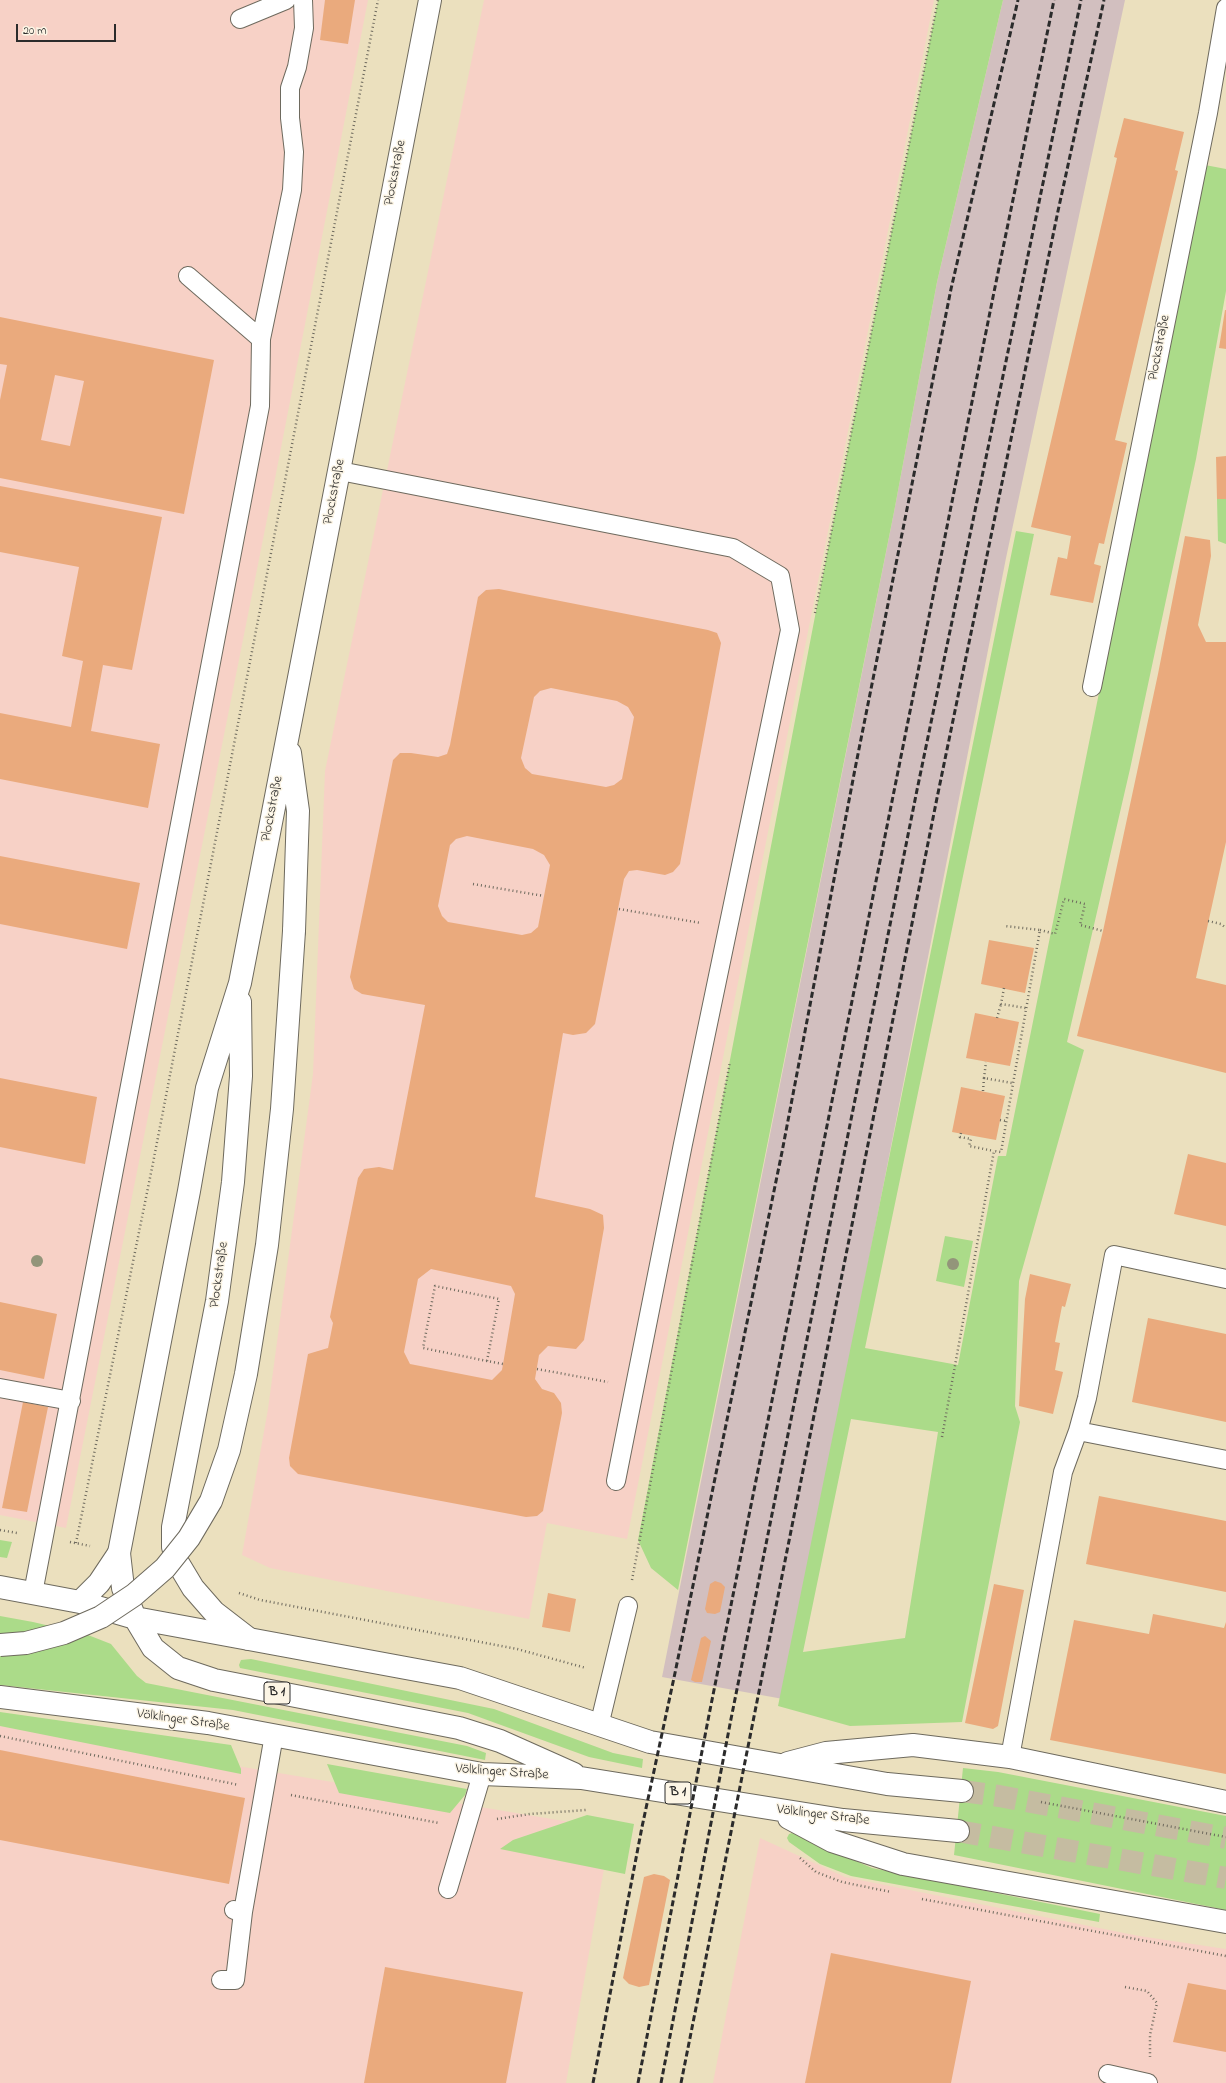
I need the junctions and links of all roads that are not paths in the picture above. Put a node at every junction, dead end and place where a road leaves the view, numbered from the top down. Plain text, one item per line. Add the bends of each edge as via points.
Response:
1 (286, 0) edge
2 (303, 0) edge
3 (430, 0) edge
4 (1226, 8) edge
5 (240, 19) dead end
6 (188, 276) dead end
7 (261, 339) junction
8 (340, 471) junction
9 (1092, 687) dead end
10 (287, 735) junction
11 (240, 983) junction
12 (1226, 1279) edge
13 (0, 1388) edge
14 (71, 1401) junction
15 (1078, 1431) junction
16 (1226, 1460) edge
17 (616, 1481) dead end
18 (119, 1553) junction
19 (0, 1586) edge
20 (33, 1593) junction
21 (80, 1602) junction
22 (628, 1606) dead end
23 (135, 1618) junction
24 (249, 1639) junction
25 (0, 1645) edge
26 (0, 1697) edge
27 (599, 1726) junction
28 (274, 1735) junction
29 (1010, 1757) junction
30 (782, 1765) junction
31 (482, 1774) junction
32 (581, 1778) junction
33 (962, 1791) tunnel mouth
34 (1226, 1802) edge
35 (774, 1810) junction
36 (958, 1831) tunnel mouth
37 (448, 1889) dead end
38 (1226, 1922) edge
39 (221, 1980) dead end
40 (1108, 2074) dead end
41 (1148, 2083) edge

1 - 5 lane
2 - 7 lane via 304,28 297,67 290,88 294,152 292,190
3 - 8 main road, Plockstraße
4 - 9 lane, Plockstraße via 1208,114
6 - 7 lane
7 - 14 lane via 260,406
8 - 10 main road, Plockstraße
8 - 17 lane via 733,548 780,576 790,630
10 - 11 main road, Plockstraße
10 - 25 main road, bridge via 298,811 294,931 282,1109 267,1245 246,1374 230,1450 210,1501 189,1538 165,1568 134,1595 101,1617 64,1633 26,1643
11 - 18 main road, Plockstraße via 207,1088
11 - 24 main road, Plockstraße via 241,1076 233,1182 217,1301 173,1527 178,1563 193,1588 214,1612
12 - 15 lane via 1114,1255 1087,1398
13 - 14 lane
14 - 20 lane
15 - 16 lane
15 - 29 lane via 1063,1472
18 - 21 main road via 99,1583
18 - 23 main road, B 1 via 122,1588
19 - 20 main road
20 - 21 main road
21 - 23 main road
22 - 27 lane
23 - 24 main road
23 - 32 main road, B 1 via 153,1648 178,1668 214,1680 459,1728 500,1741
24 - 27 main road via 460,1678 540,1703
26 - 28 main road, Völklinger Straße / B 1 via 208,1723
27 - 30 main road via 650,1742
28 - 31 main road, Völklinger Straße / B 1
28 - 39 lane via 239,1911 235,1980
29 - 30 main road via 913,1745 826,1753
29 - 34 main road
30 - 33 main road via 888,1784
31 - 32 main road, Völklinger Straße / B 1
31 - 37 lane
32 - 35 main road, Völklinger Straße / B 1
35 - 36 main road, Völklinger Straße / B 1 via 843,1820
35 - 38 main road via 832,1840 903,1864
40 - 41 lane

